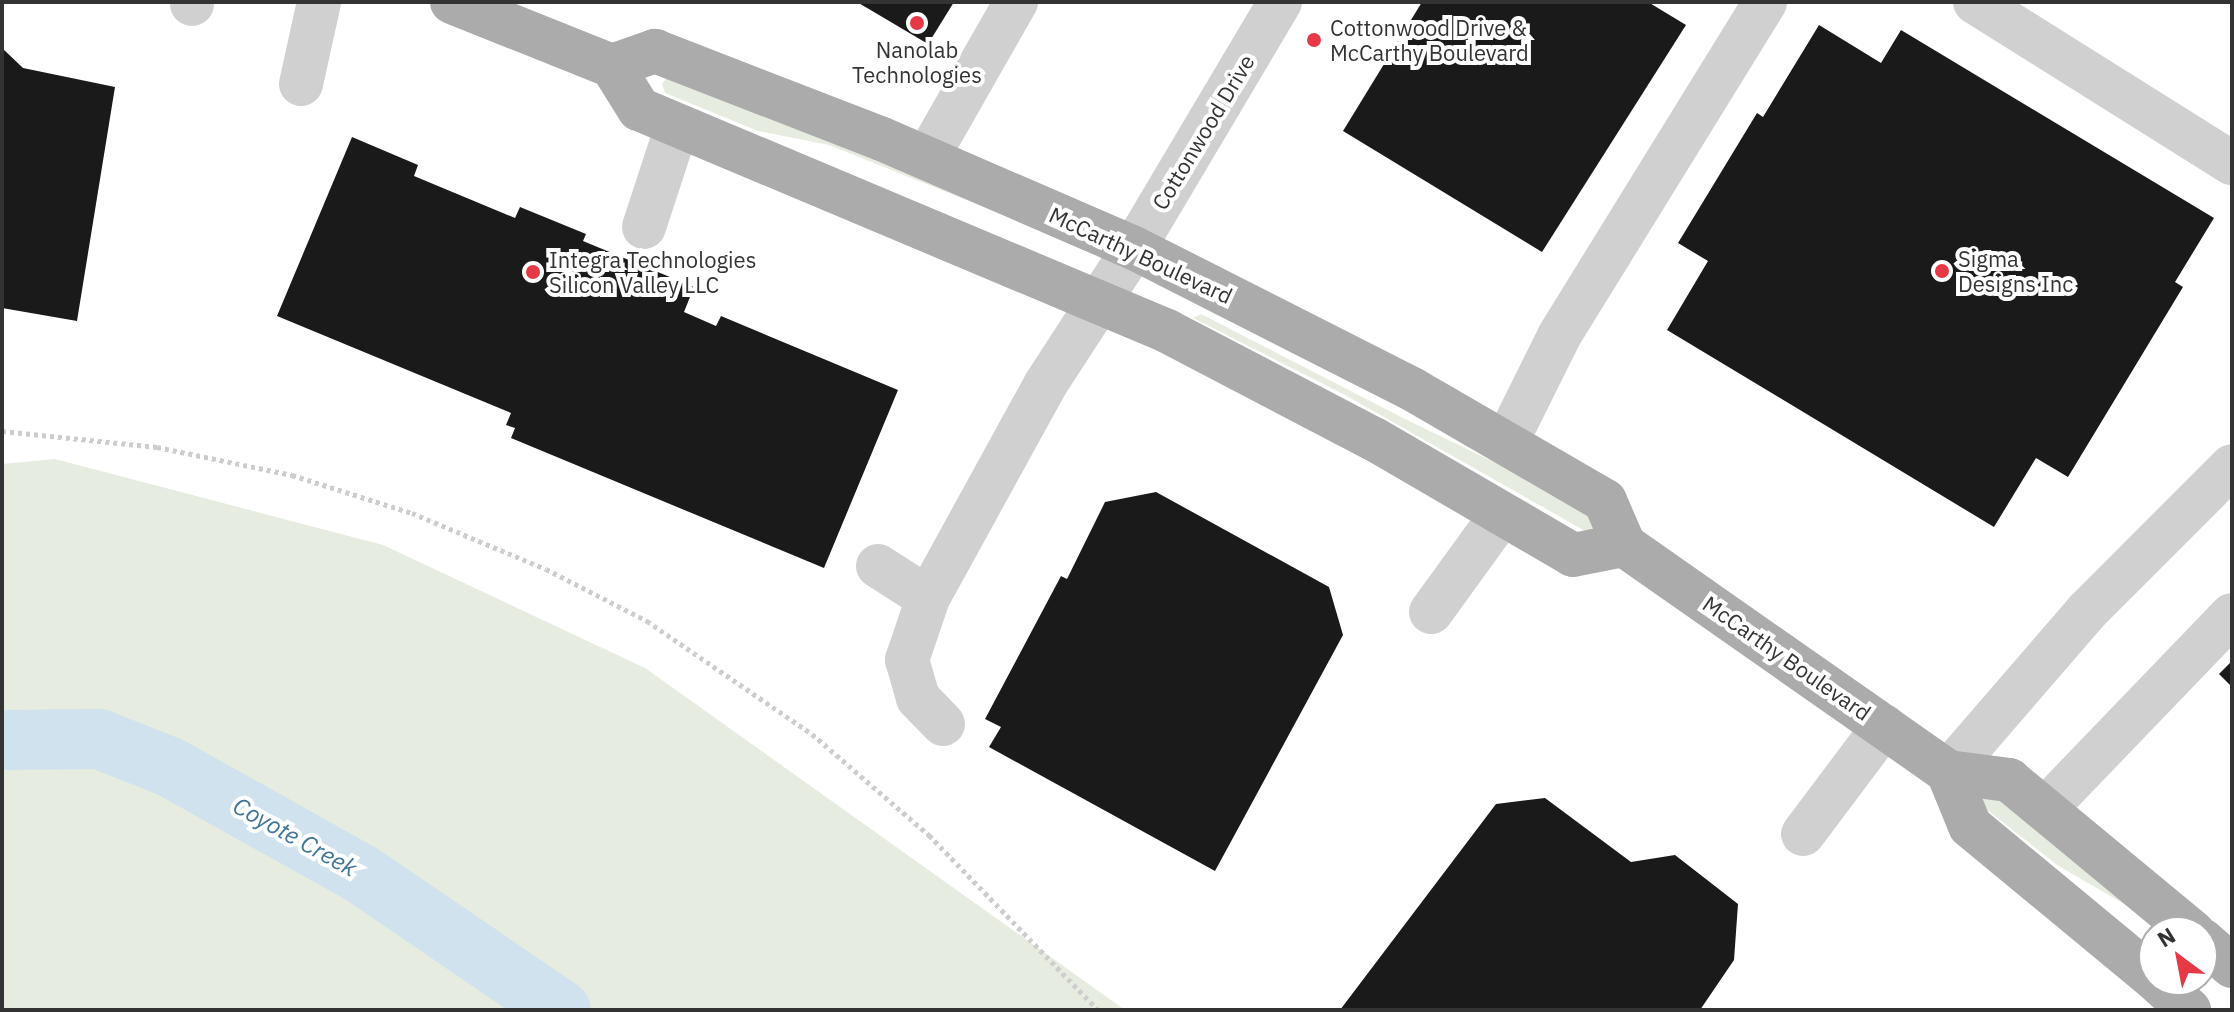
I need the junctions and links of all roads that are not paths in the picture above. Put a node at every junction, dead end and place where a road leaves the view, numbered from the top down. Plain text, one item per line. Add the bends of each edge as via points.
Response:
1 (319, 2) edge
2 (452, 2) edge
3 (1016, 2) edge
4 (1280, 2) edge
5 (1765, 2) edge
6 (1975, 2) edge
7 (521, 14) edge
8 (612, 66) junction
9 (301, 84) dead end
10 (677, 126) junction
11 (927, 158) junction
12 (2232, 163) edge
13 (644, 227) dead end
14 (1134, 248) junction
15 (1099, 302) junction
16 (1506, 443) junction
17 (2232, 466) edge
18 (1502, 514) junction
19 (1624, 545) junction
20 (878, 566) dead end
21 (928, 598) junction
22 (1431, 612) dead end
23 (2232, 615) edge
24 (943, 724) dead end
25 (1884, 726) junction
26 (1948, 772) junction
27 (2045, 809) junction
28 (1803, 834) dead end
29 (2174, 916) edge
30 (2138, 965) edge
31 (2174, 996) edge
32 (2189, 1010) edge

1 - 9 street
2 - 7 main road
3 - 11 street
4 - 14 street, Cottonwood Drive
5 - 16 street via 1559,336
6 - 12 street
7 - 8 main road
8 - 10 main road via 639,109
8 - 11 main road, McCarthy Boulevard via 655,51
10 - 13 street
10 - 15 main road via 854,195
11 - 14 main road, McCarthy Boulevard
14 - 15 street, Cottonwood Drive
14 - 16 main road, McCarthy Boulevard via 1412,389
15 - 18 main road via 1167,331 1374,439
15 - 21 street, Cottonwood Drive via 1045,385
16 - 19 main road, McCarthy Boulevard via 1605,501
17 - 26 street via 2086,612
18 - 19 main road via 1573,555
18 - 22 street
19 - 25 main road, McCarthy Boulevard
20 - 21 street
21 - 24 street, Cottonwood Drive via 907,660 918,698
23 - 27 street
25 - 26 main road, McCarthy Boulevard
25 - 28 street
26 - 27 main road, McCarthy Boulevard via 2009,780
26 - 30 main road via 1970,826
27 - 29 main road, McCarthy Boulevard
31 - 32 main road

